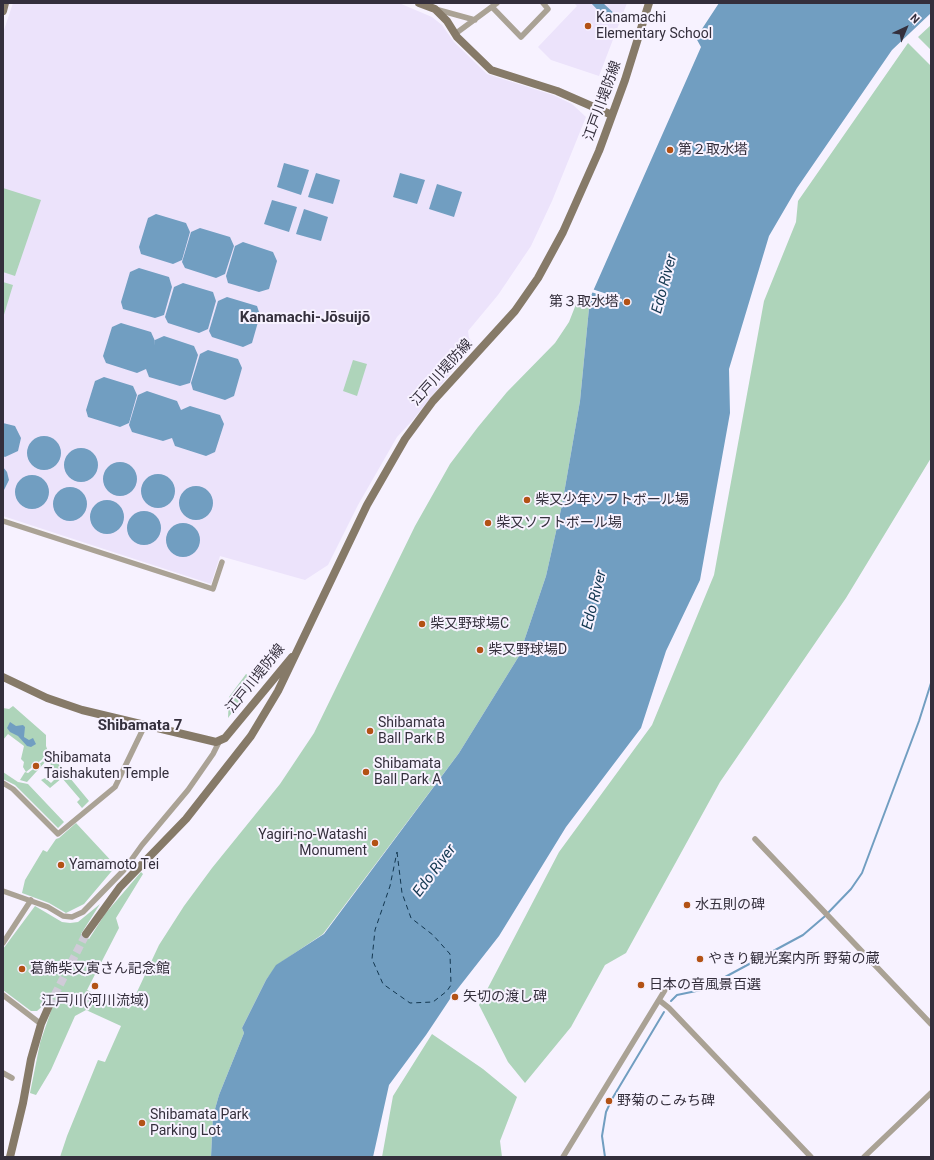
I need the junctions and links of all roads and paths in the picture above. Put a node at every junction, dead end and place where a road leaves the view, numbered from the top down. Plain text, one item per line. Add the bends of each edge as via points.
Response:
1 (5, 3) edge
2 (419, 3) edge
3 (497, 3) edge
4 (542, 3) edge
5 (649, 3) edge
6 (492, 8) junction
7 (435, 9) junction
8 (3, 11) edge
9 (475, 20) junction
10 (455, 34) junction
11 (612, 115) junction
12 (3, 521) edge
13 (222, 562) dead end
14 (296, 654) junction
15 (3, 677) edge
16 (145, 725) junction
17 (219, 742) junction
18 (3, 783) edge
19 (756, 839) dead end
20 (3, 891) edge
21 (31, 900) junction
22 (86, 934) tunnel mouth
23 (3, 943) edge
24 (668, 985) dead end
25 (3, 995) edge
26 (659, 1000) junction
27 (49, 1006) tunnel mouth
28 (41, 1024) junction
29 (931, 1024) edge
30 (3, 1073) edge
31 (12, 1078) dead end
32 (931, 1093) edge
33 (10, 1157) edge
34 (563, 1157) edge
35 (811, 1157) edge
36 (864, 1157) edge

1 - 8 main road
2 - 7 main road
3 - 6 street
4 - 6 street via 548,9 521,37
5 - 11 main road, 江戸川堤防線
6 - 9 street
7 - 9 street
7 - 10 main road via 447,20
9 - 10 street
10 - 11 main road via 491,70 557,91
11 - 14 main road, 江戸川堤防線 via 572,214 538,278 515,311 433,401 405,439 367,505
12 - 13 street via 213,589
14 - 17 main road, 江戸川堤防線
14 - 22 main road via 271,704 231,763 186,819 120,887
15 - 16 main road via 62,704
16 - 17 main road
16 - 18 street via 115,787 58,834 13,788
17 - 21 street via 188,790 142,844 124,870 83,912 72,917 63,916
19 - 29 street
20 - 21 street
21 - 23 street
24 - 26 street
25 - 28 street
26 - 34 street
26 - 35 street via 670,1008
27 - 28 main road
28 - 33 main road
30 - 31 street
32 - 36 street

